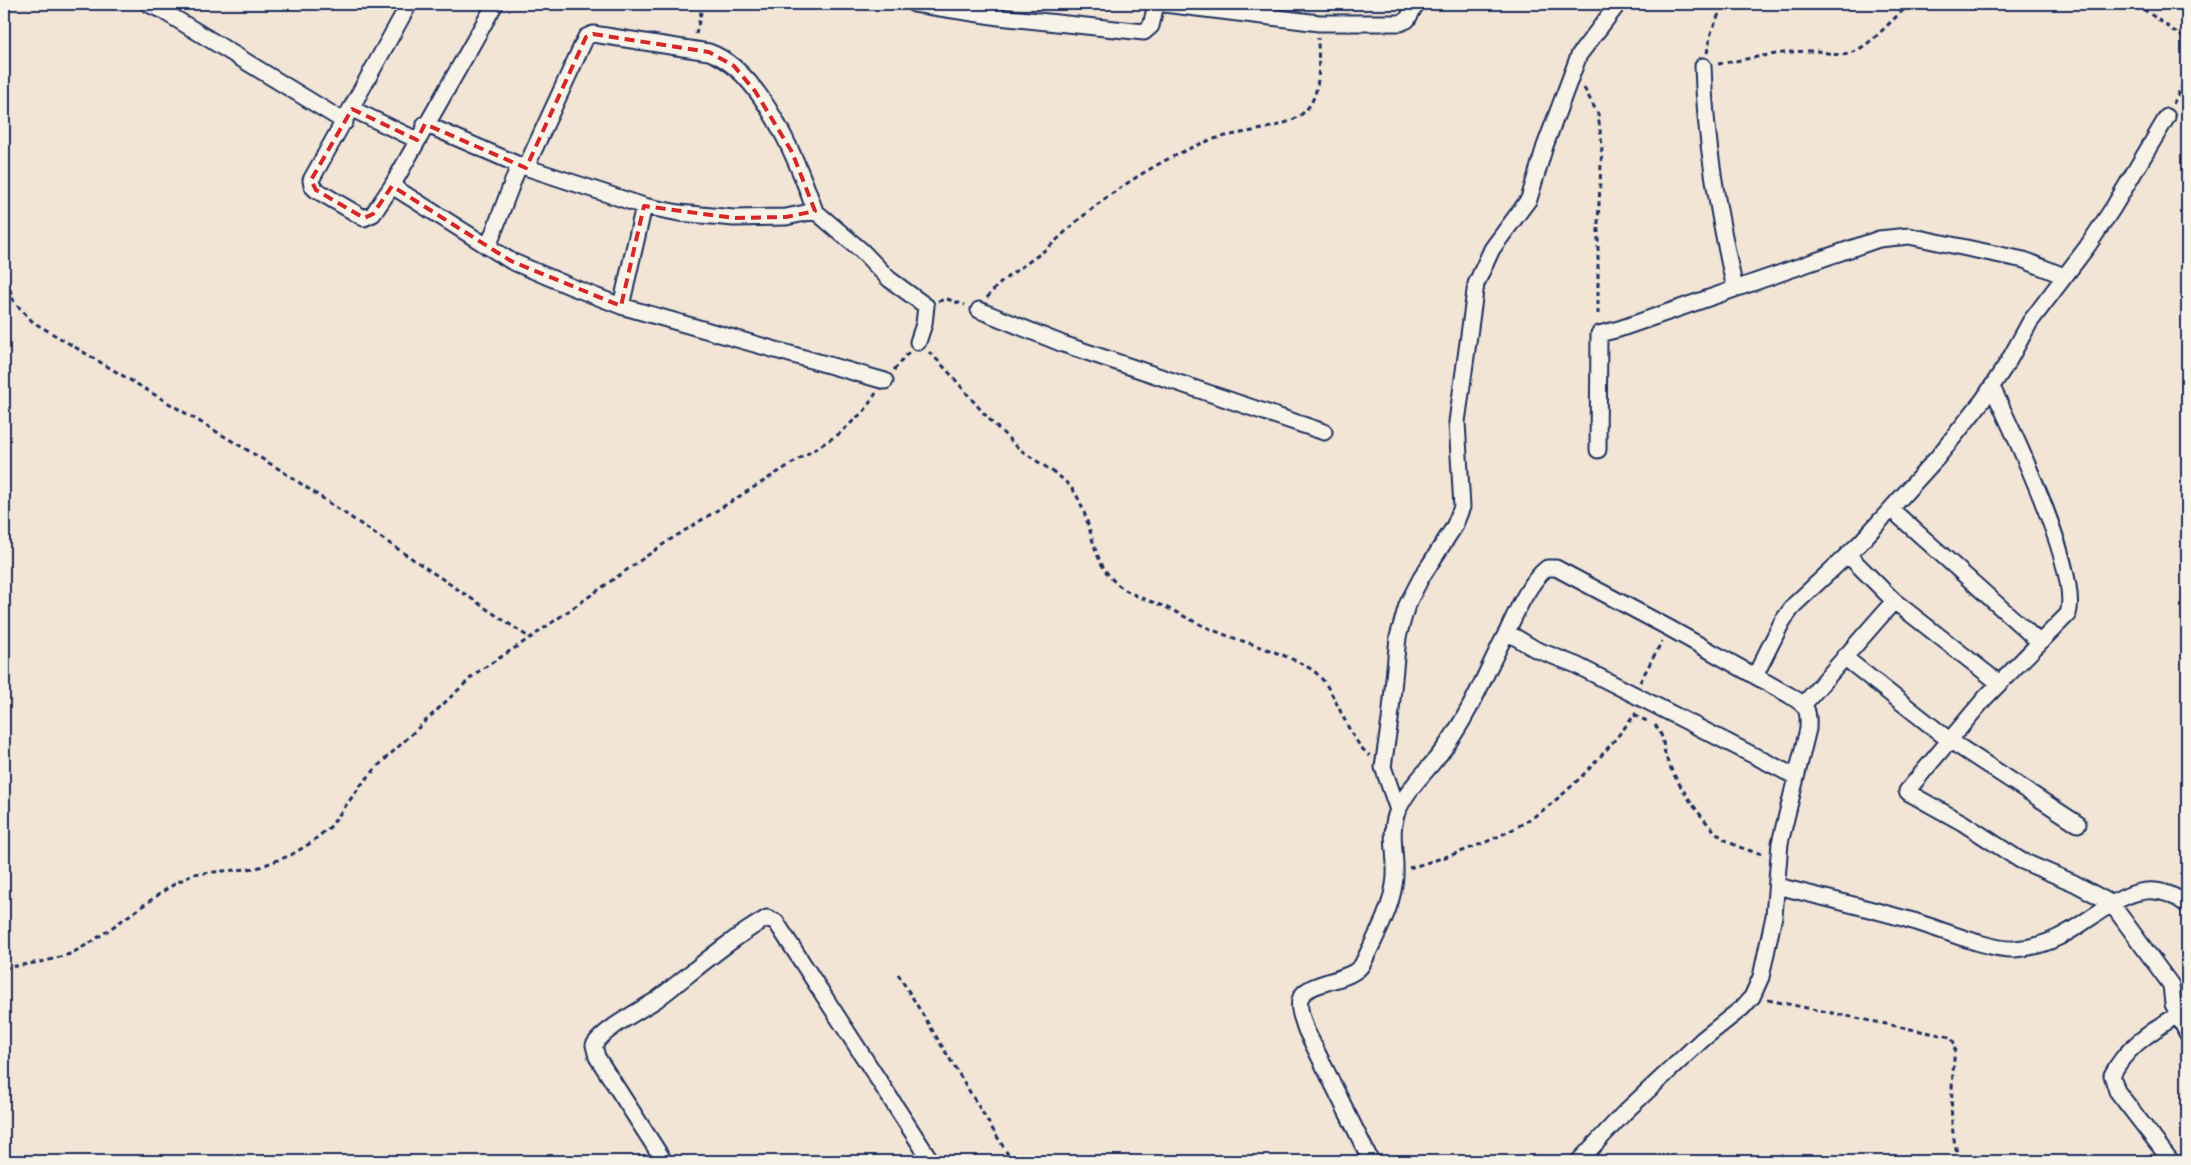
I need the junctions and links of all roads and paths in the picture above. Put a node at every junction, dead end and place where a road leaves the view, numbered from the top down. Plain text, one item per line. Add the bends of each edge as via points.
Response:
1 (148, 4) edge
2 (409, 4) edge
3 (495, 4) edge
4 (703, 4) edge
5 (914, 4) edge
6 (1156, 4) edge
7 (1164, 4) edge
8 (1416, 4) edge
9 (1618, 4) edge
10 (1723, 4) edge
11 (1911, 4) edge
12 (2136, 4) edge
13 (165, 7) edge
14 (1319, 23) junction
15 (2187, 40) edge
16 (692, 49) junction
17 (1703, 66) junction
18 (1574, 69) junction
19 (2187, 76) edge
20 (348, 115) junction
21 (2167, 117) joint
22 (425, 124) junction
23 (417, 140) junction
24 (523, 166) junction
25 (392, 186) junction
26 (644, 206) junction
27 (815, 211) junction
28 (488, 247) junction
29 (4, 272) edge
30 (2064, 276) junction
31 (1735, 289) junction
32 (622, 306) junction
33 (926, 306) junction
34 (979, 310) junction
35 (1598, 334) junction
36 (918, 342) junction
37 (885, 381) junction
38 (1992, 387) junction
39 (1324, 432) dead end
40 (1598, 450) dead end
41 (1891, 509) junction
42 (1848, 555) junction
43 (1894, 601) junction
44 (1669, 628) junction
45 (1507, 632) junction
46 (530, 638) junction
47 (2039, 642) junction
48 (1844, 657) junction
49 (1755, 676) junction
50 (1999, 683) junction
51 (1638, 699) junction
52 (1804, 704) junction
53 (1634, 715) junction
54 (1949, 740) junction
55 (1383, 767) junction
56 (1796, 777) junction
57 (1398, 810) junction
58 (2078, 824) dead end
59 (1779, 856) junction
60 (1394, 873) junction
61 (1777, 886) junction
62 (2111, 903) junction
63 (2187, 905) edge
64 (4, 968) edge
65 (898, 974) dead end
66 (1752, 997) junction
67 (2177, 1015) junction
68 (2187, 1033) edge
69 (664, 1161) edge
70 (931, 1161) edge
71 (1012, 1161) edge
72 (1371, 1161) edge
73 (1579, 1161) edge
74 (1960, 1161) edge
75 (2171, 1161) edge

1 - 13 street
2 - 20 street
3 - 22 street
4 - 16 path
5 - 6 street via 1008,18 1144,32 1151,26
7 - 14 street
8 - 14 street via 1407,20 1400,23
9 - 18 street via 1579,55
10 - 17 path via 1711,33
11 - 17 path via 1867,44 1847,54 1815,51 1774,54
12 - 15 path
13 - 20 street
14 - 34 path via 1319,77 1305,111 1288,122 1208,141 1118,189 1001,284
16 - 24 street via 589,35
16 - 27 street via 719,56 734,66 755,91 792,152
17 - 31 street via 1704,110 1713,175
18 - 35 path via 1598,114 1602,146
18 - 55 street via 1541,158 1530,199 1492,250 1476,284 1457,422 1462,507 1454,527 1407,605 1398,636
19 - 21 path
20 - 23 street
20 - 25 street via 311,180 312,186 364,218 373,214
21 - 30 street via 2113,208
22 - 23 street
22 - 24 street
23 - 25 street
24 - 26 street
24 - 28 street
25 - 28 street
26 - 27 street via 679,214 734,218 786,217
26 - 32 street
27 - 33 street via 889,279
28 - 32 street via 532,271
29 - 46 path via 14,302 33,322 279,469
30 - 31 street via 2024,260 1909,236 1878,240
30 - 38 street via 2030,322
31 - 35 street
32 - 37 street
33 - 34 path via 947,299
33 - 36 street
34 - 39 street via 1063,344
35 - 40 street
36 - 37 path
36 - 55 path via 1001,432 1073,490 1098,557 1116,584 1206,628 1284,655 1313,670 1328,688 1359,746
37 - 46 path via 865,410 839,434 668,541
38 - 41 street via 1937,458
38 - 47 street via 2056,538 2067,585 2068,614
41 - 42 street
41 - 47 street
42 - 43 street
42 - 49 street via 1794,605
43 - 48 street
43 - 50 street
44 - 45 street via 1550,566 1539,576
44 - 49 street
44 - 51 path
45 - 51 street
45 - 57 street via 1469,712
46 - 64 path via 476,673 440,706 378,766 330,826 309,844 257,868 192,874 70,954
47 - 50 street
48 - 52 street
48 - 54 street
49 - 52 street
50 - 54 street
51 - 53 path
51 - 56 street
52 - 56 street via 1809,712 1808,729
53 - 59 path via 1656,725 1664,739 1666,756 1692,805 1723,838 1753,852
53 - 60 path via 1612,744 1547,808 1503,834 1452,855
54 - 58 street
54 - 62 street via 1908,788 1909,793 2020,860
55 - 57 street
56 - 59 street
57 - 60 street via 1394,824
59 - 61 street
60 - 72 street via 1395,884 1388,908 1361,968 1315,987 1300,998 1300,1012 1306,1030
61 - 62 street via 2013,950 2037,946 2060,937
61 - 66 street via 1762,977
62 - 63 street via 2140,892 2161,890 2177,896
62 - 67 street via 2171,985
65 - 71 path
66 - 73 street via 1625,1112
66 - 74 path via 1950,1036 1955,1044 1951,1112 1953,1137
67 - 68 street
67 - 75 street via 2142,1038 2112,1075 2117,1091
69 - 70 street via 597,1057 594,1045 714,954 769,918 776,922

